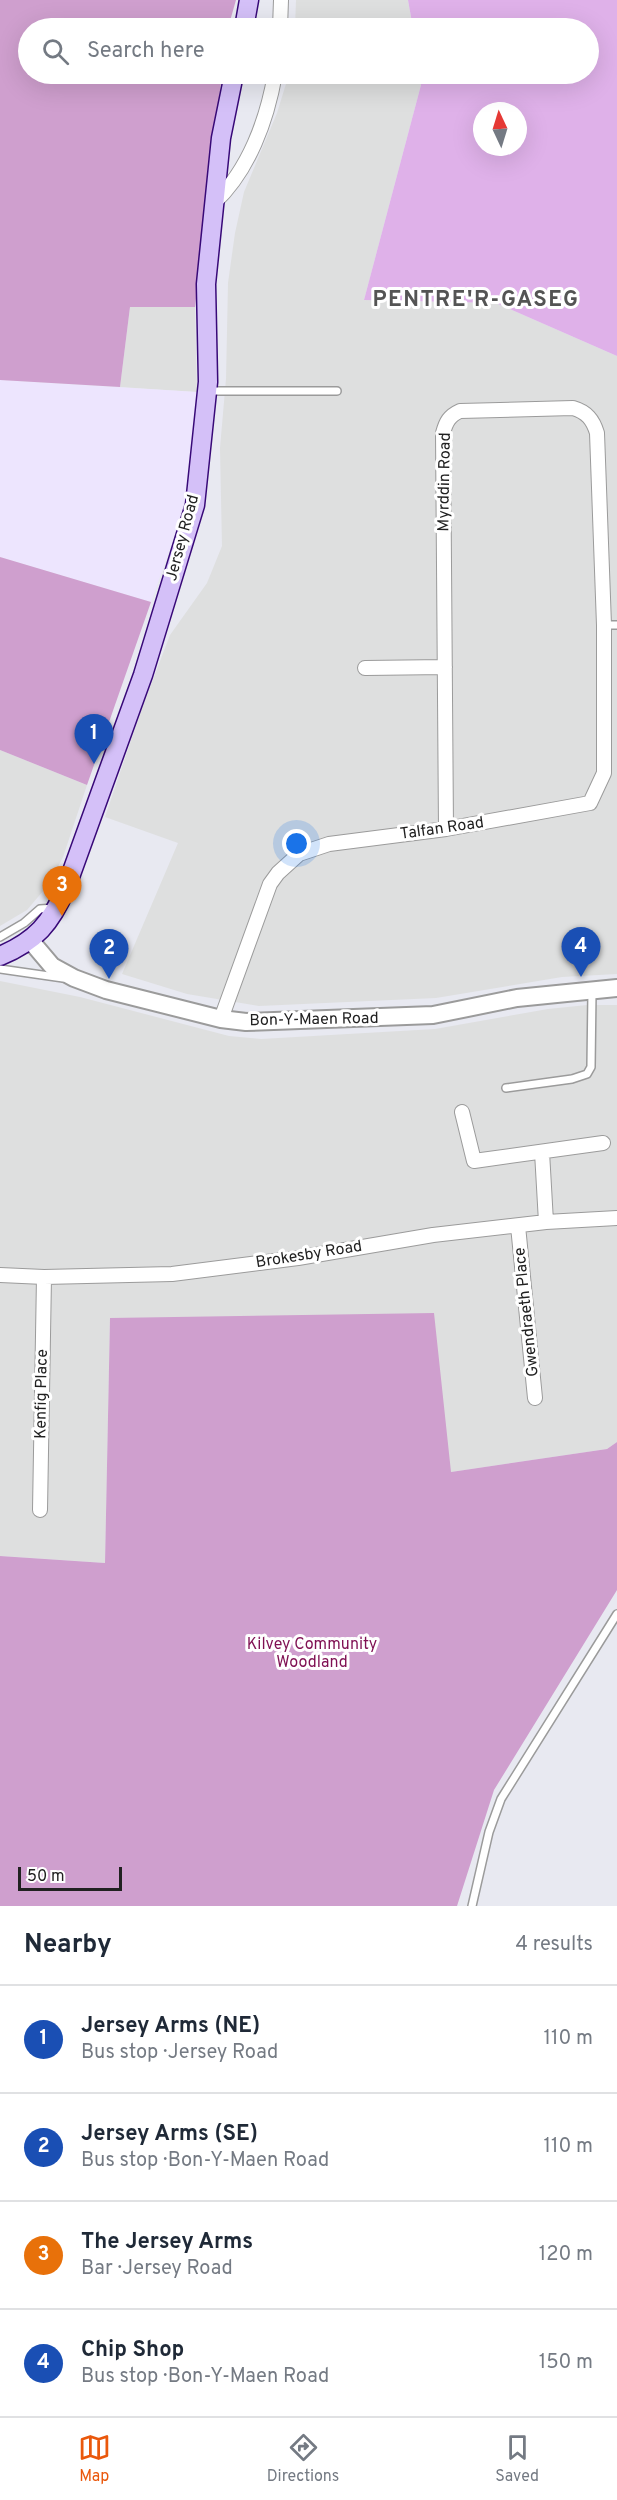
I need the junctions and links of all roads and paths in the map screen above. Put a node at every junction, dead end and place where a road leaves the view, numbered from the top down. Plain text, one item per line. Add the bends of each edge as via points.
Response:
1 (249, 0) edge
2 (281, 0) edge
3 (246, 18) edge
4 (280, 18) edge
5 (232, 84) edge
6 (273, 84) edge
7 (214, 203) junction
8 (207, 391) junction
9 (337, 391) dead end
10 (610, 625) edge
11 (445, 667) junction
12 (365, 668) dead end
13 (446, 830) junction
14 (57, 909) junction
15 (0, 937) edge
16 (30, 940) junction
17 (0, 956) edge
18 (0, 969) edge
19 (74, 978) junction
20 (617, 988) edge
21 (592, 990) junction
22 (221, 1019) junction
23 (506, 1088) dead end
24 (462, 1112) dead end
25 (603, 1143) dead end
26 (542, 1152) junction
27 (617, 1218) edge
28 (546, 1222) junction
29 (518, 1226) junction
30 (0, 1275) edge
31 (44, 1277) junction
32 (535, 1398) dead end
33 (40, 1510) dead end
34 (617, 1614) edge
35 (472, 1906) edge

1 - 3 main road
2 - 4 street
5 - 7 main road, Jersey Road
6 - 7 street via 246,164
7 - 8 main road, Jersey Road via 206,284
8 - 9 lane
8 - 14 main road, Jersey Road via 195,505 143,675
10 - 11 street, Myrddin Road via 594,424 582,411 573,408 460,411 446,422 443,434
10 - 13 street, Talfan Road via 604,773 590,803
11 - 12 street
11 - 13 street, Myrddin Road
13 - 22 street, Talfan Road via 329,844 299,854 287,863 262,902
14 - 15 lane via 40,909
14 - 16 main road, Jersey Road via 49,923
16 - 17 main road, Jersey Road
16 - 19 street, Bon-Y-Maen Road via 52,966
18 - 19 lane
19 - 22 street, Bon-Y-Maen Road
20 - 21 street, Bon-Y-Maen Road
21 - 22 street, Bon-Y-Maen Road via 517,998 433,1015 271,1023
21 - 23 lane via 591,1067 587,1074
24 - 26 street via 474,1161
25 - 26 street
26 - 28 street
27 - 28 street, Brokesby Road
28 - 29 street, Brokesby Road
29 - 31 street, Brokesby Road via 172,1274
29 - 32 street, Gwendraeth Place
30 - 31 street, Brokesby Road
31 - 33 street, Kenfig Place
34 - 35 lane via 501,1799

